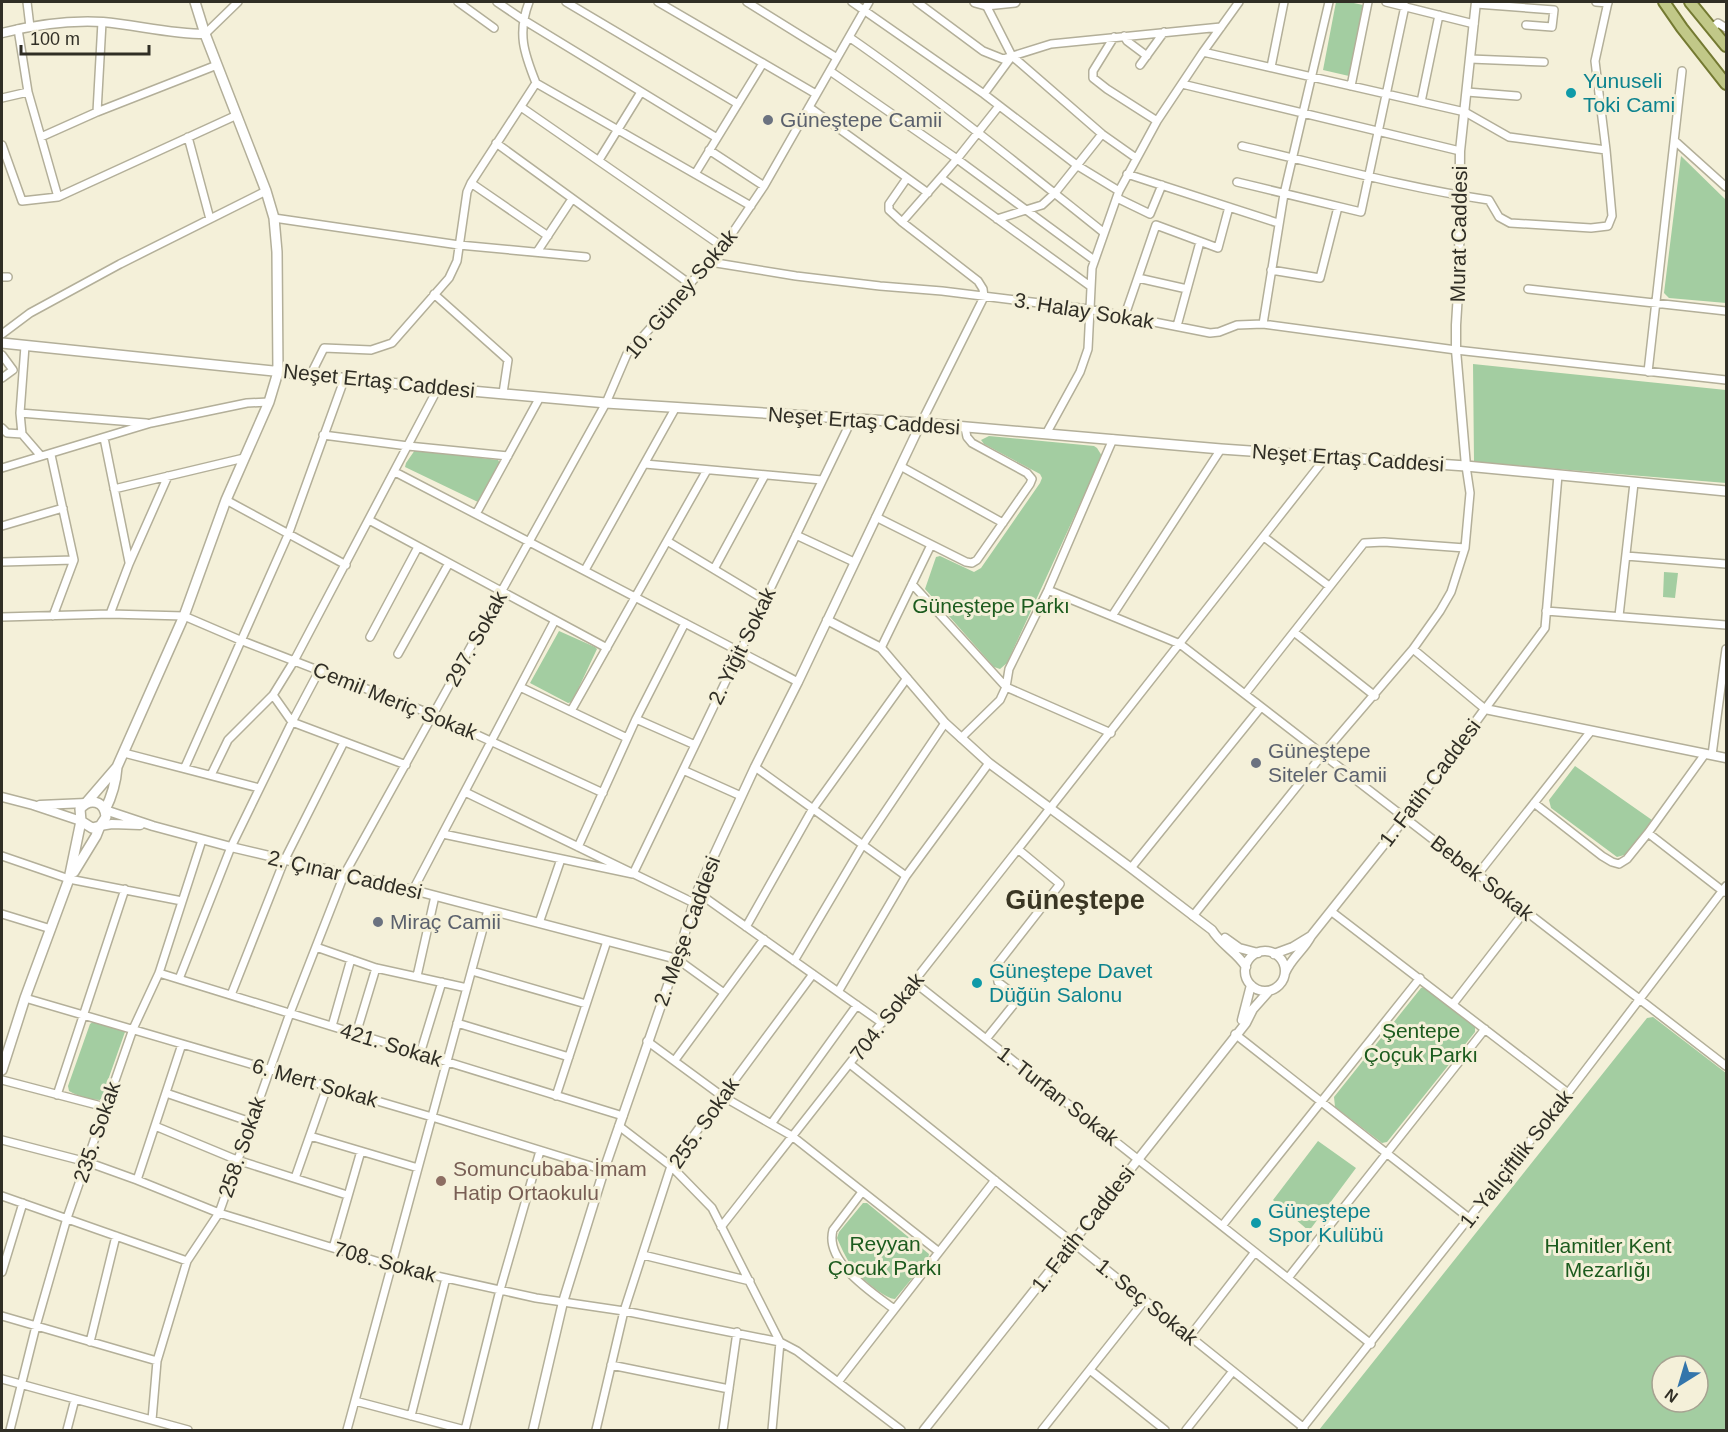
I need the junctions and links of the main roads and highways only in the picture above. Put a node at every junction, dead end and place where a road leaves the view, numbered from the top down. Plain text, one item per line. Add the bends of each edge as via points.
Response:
1 (195, 2) edge
2 (975, 2) edge
3 (1015, 2) edge
4 (1664, 2) edge
5 (1690, 2) edge
6 (1726, 46) edge
7 (1726, 84) edge
8 (2, 343) edge
9 (278, 372) junction
10 (1726, 491) edge
11 (117, 767) junction
12 (86, 803) junction
13 (105, 810) junction
14 (81, 822) junction
15 (100, 826) junction
16 (69, 879) junction
17 (5, 1052) edge
18 (2, 1070) edge

1 - 9 main road via 274,218
2 - 3 main road
4 - 7 main road
5 - 6 main road
8 - 9 main road, Neşet Ertaş Caddesi
9 - 10 main road, Neşet Ertaş Caddesi via 606,403 921,423 1466,466
9 - 11 main road via 184,616
11 - 12 main road
11 - 13 main road via 117,779
12 - 13 main road via 99,803
12 - 14 main road via 80,809
13 - 15 main road
14 - 15 main road via 92,828
14 - 16 main road
15 - 16 main road
16 - 17 main road
17 - 18 main road

